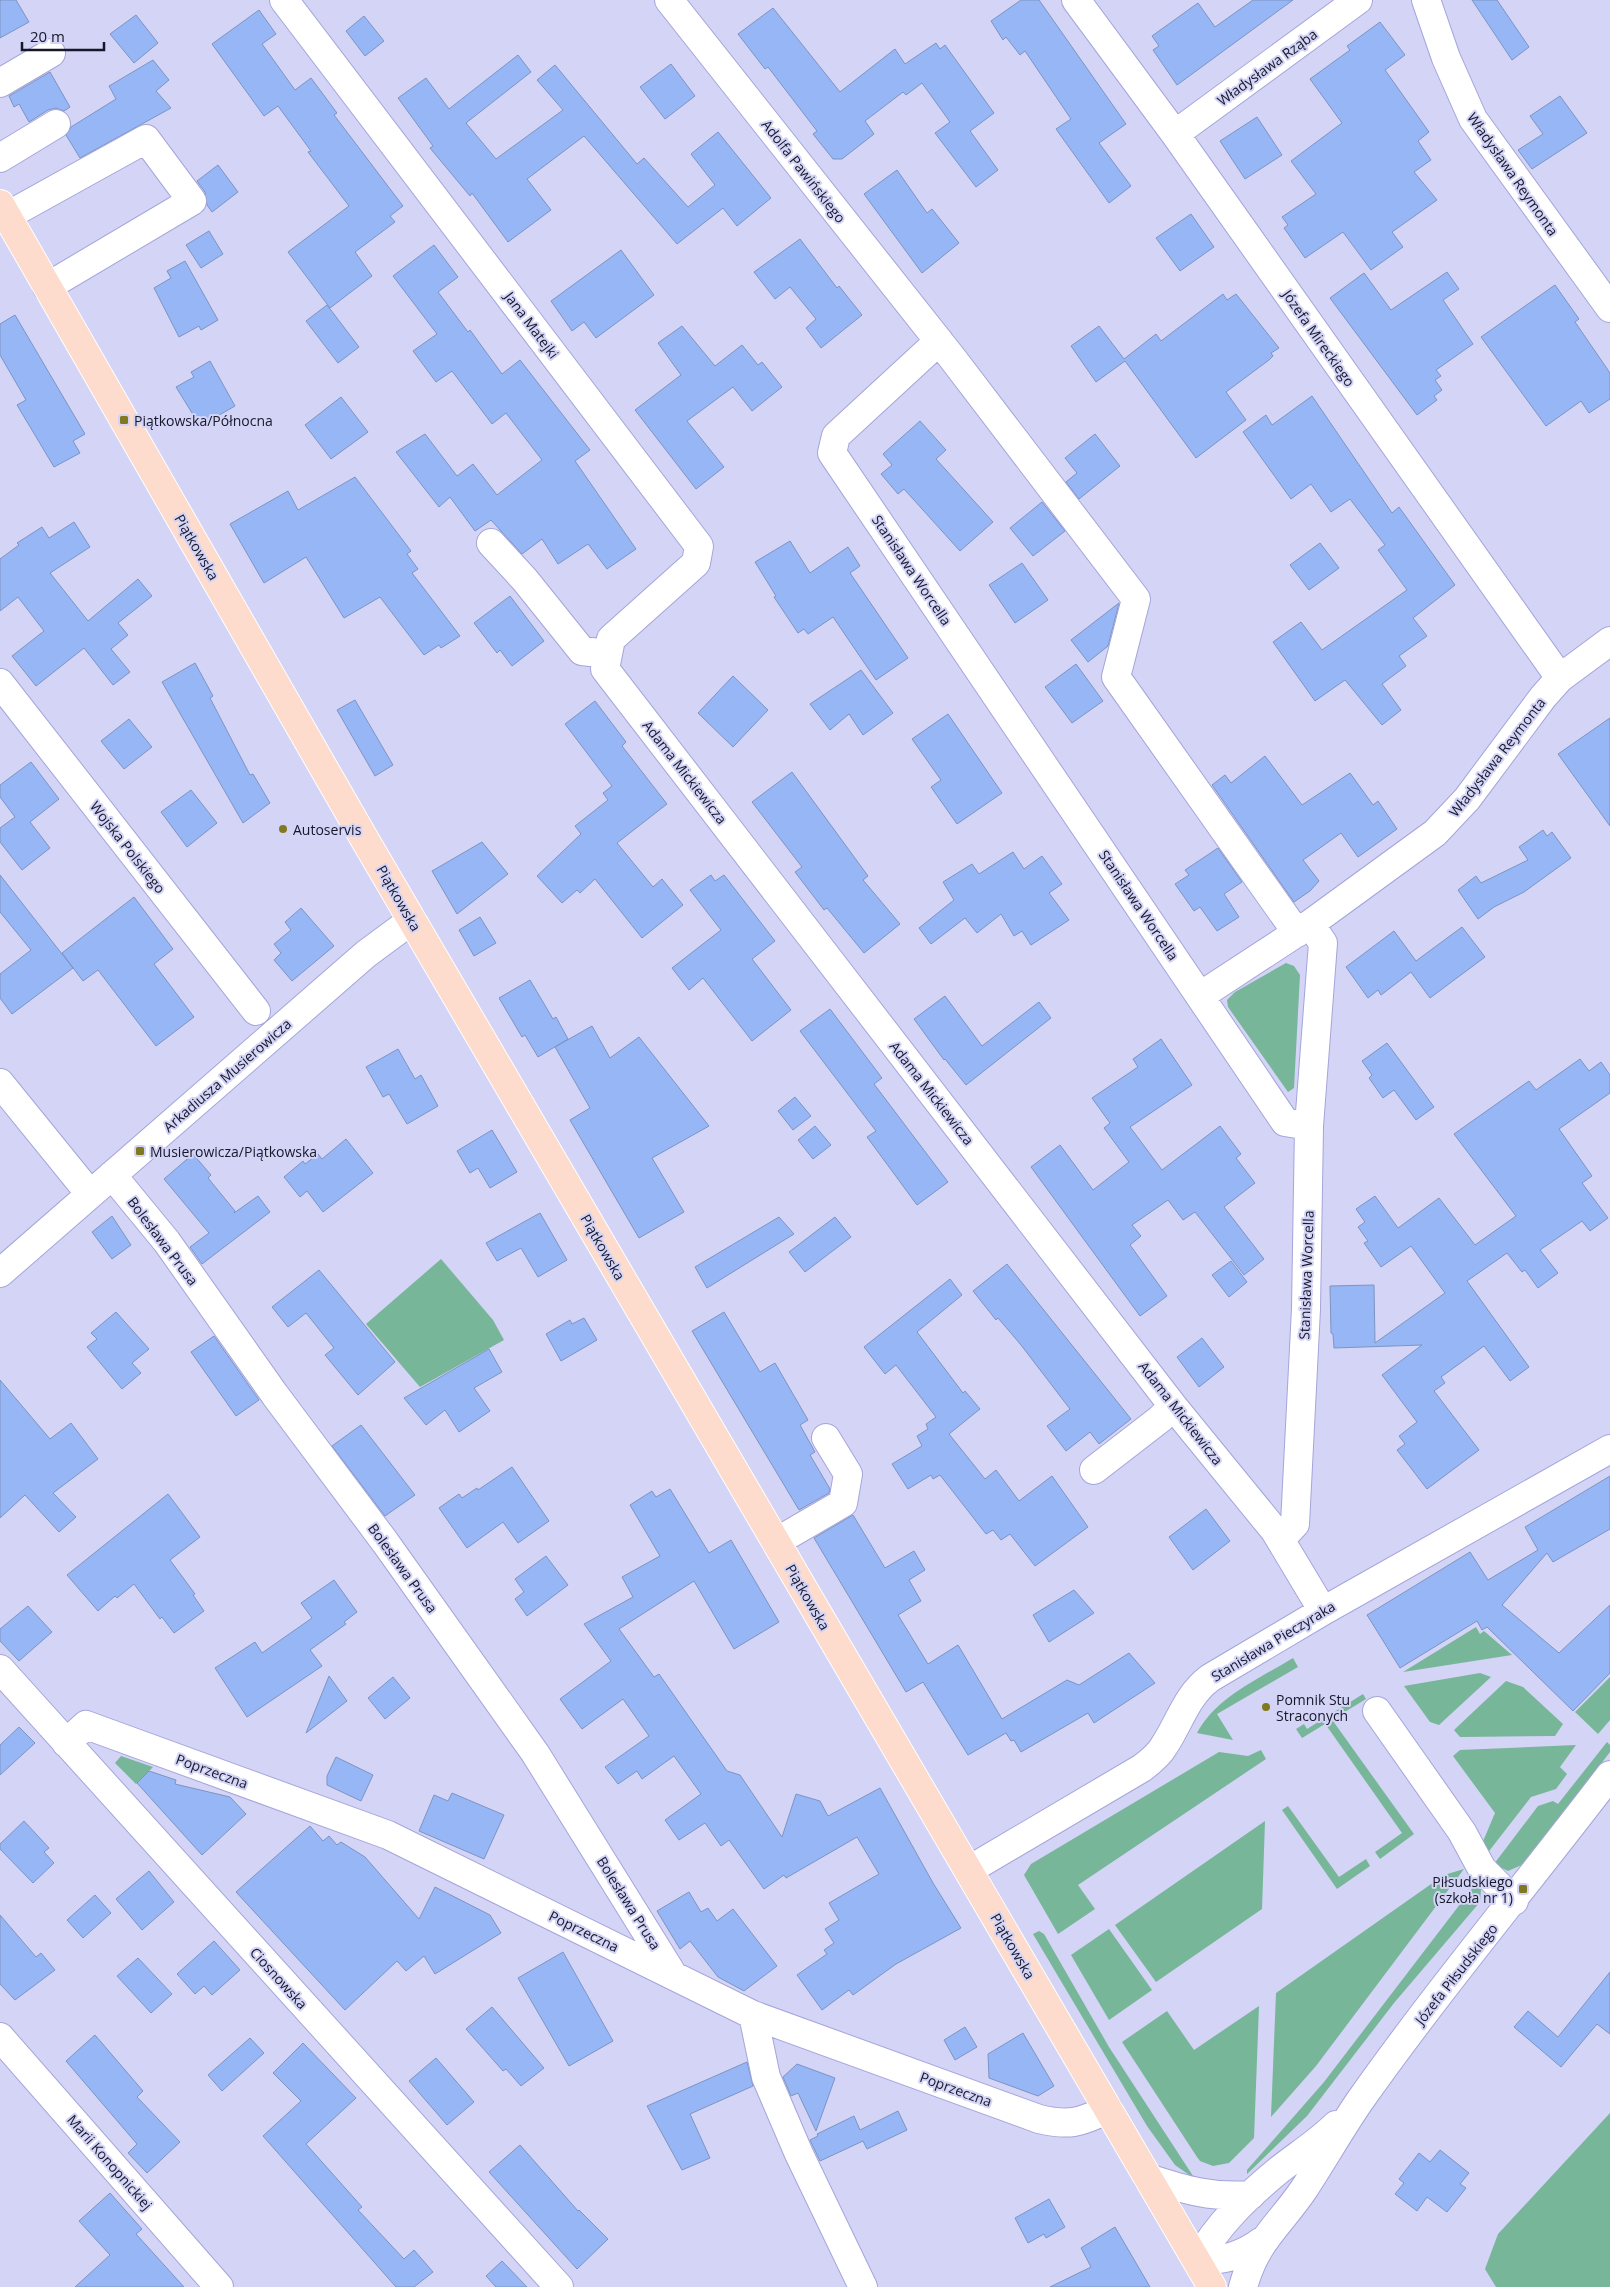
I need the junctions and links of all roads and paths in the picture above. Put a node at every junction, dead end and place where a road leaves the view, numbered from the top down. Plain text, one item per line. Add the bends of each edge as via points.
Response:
1 (284, 0) edge
2 (669, 0) edge
3 (1076, 0) edge
4 (1358, 0) edge
5 (1426, 0) edge
6 (51, 53) dead end
7 (0, 83) edge
8 (56, 124) dead end
9 (1175, 134) junction
10 (0, 158) edge
11 (3, 210) edge
12 (47, 286) junction
13 (1610, 308) edge
14 (940, 341) junction
15 (491, 543) dead end
16 (1610, 641) edge
17 (609, 647) junction
18 (1560, 678) junction
19 (0, 684) edge
20 (412, 920) junction
21 (1303, 928) junction
22 (1200, 996) junction
23 (256, 1011) dead end
24 (0, 1083) edge
25 (1309, 1126) junction
26 (112, 1175) junction
27 (90, 1194) junction
28 (0, 1273) edge
29 (1173, 1406) junction
30 (826, 1438) dead end
31 (1610, 1449) edge
32 (1094, 1470) dead end
33 (1281, 1539) junction
34 (776, 1542) junction
35 (1322, 1611) junction
36 (0, 1669) edge
37 (1377, 1711) dead end
38 (66, 1743) junction
39 (1610, 1775) edge
40 (969, 1870) junction
41 (1514, 1901) junction
42 (673, 1975) junction
43 (753, 2015) junction
44 (0, 2038) edge
45 (1359, 2103) junction
46 (1108, 2109) junction
47 (1148, 2178) junction
48 (1251, 2194) junction
49 (1262, 2241) junction
50 (1197, 2261) junction
51 (219, 2287) edge
52 (559, 2287) edge
53 (863, 2287) edge
54 (1212, 2287) edge
55 (1243, 2287) edge

1 - 17 street, Jana Matejki via 699,546 696,564
2 - 14 street, Adolfa Pawińskiego
3 - 9 street, Józefa Mireckiego
4 - 9 street, Władysława Rząba
5 - 13 street, Władysława Reymonta via 1446,58 1473,119
6 - 7 street
8 - 10 street
9 - 18 street, Józefa Mireckiego
11 - 12 main road, Piątkowska
11 - 12 street via 146,139 192,201
12 - 20 main road, Piątkowska
14 - 21 street, Adolfa Pawińskiego via 1136,599 1116,677
14 - 22 street, Stanisława Worcella via 836,436 832,453
15 - 17 street via 582,651
16 - 18 street, Władysława Reymonta
17 - 29 street, Adama Mickiewicza via 605,669
18 - 21 street, Władysława Reymonta via 1452,816 1419,846
19 - 23 street, Wojska Polskiego
20 - 26 street, Arkadiusza Musierowicza via 366,954
20 - 34 main road, Piątkowska
21 - 22 street, Władysława Reymonta
21 - 25 street via 1323,944
22 - 25 street, Stanisława Worcella via 1285,1122
24 - 27 street
25 - 33 street, Stanisława Worcella via 1306,1309 1297,1494 1294,1524
26 - 27 street, Arkadiusza Musierowicza
26 - 42 street, Bolesława Prusa via 167,1242 535,1753
27 - 28 street, Arkadiusza Musierowicza
29 - 32 street via 1160,1420
29 - 33 street, Adama Mickiewicza
30 - 34 street via 848,1474 843,1503
31 - 35 street, Stanisława Pieczyraka
33 - 35 street, Adama Mickiewicza
34 - 40 main road, Piątkowska
35 - 40 street, Stanisława Pieczyraka via 1199,1686 1165,1746 1142,1768
36 - 38 street, Ciosnowska
37 - 41 street via 1462,1832 1482,1868
38 - 42 street, Poprzeczna via 86,1725 388,1835
38 - 52 street, Ciosnowska
39 - 41 street, Józefa Piłsudskiego
40 - 46 main road, Piątkowska
41 - 45 street, Józefa Piłsudskiego via 1447,1984
42 - 43 street, Poprzeczna
43 - 46 street, Poprzeczna via 1039,2119 1072,2124
43 - 53 street via 766,2077
44 - 51 street, Marii Konopnickiej
45 - 48 street, Józefa Piłsudskiego via 1328,2133
45 - 49 street, Józefa Piłsudskiego via 1303,2190
46 - 47 main road, Piątkowska
47 - 48 street via 1210,2196
47 - 50 main road, Piątkowska
48 - 50 street, Józefa Piłsudskiego via 1211,2236
49 - 50 street via 1235,2258
49 - 55 street via 1251,2261
50 - 54 main road, Piątkowska

